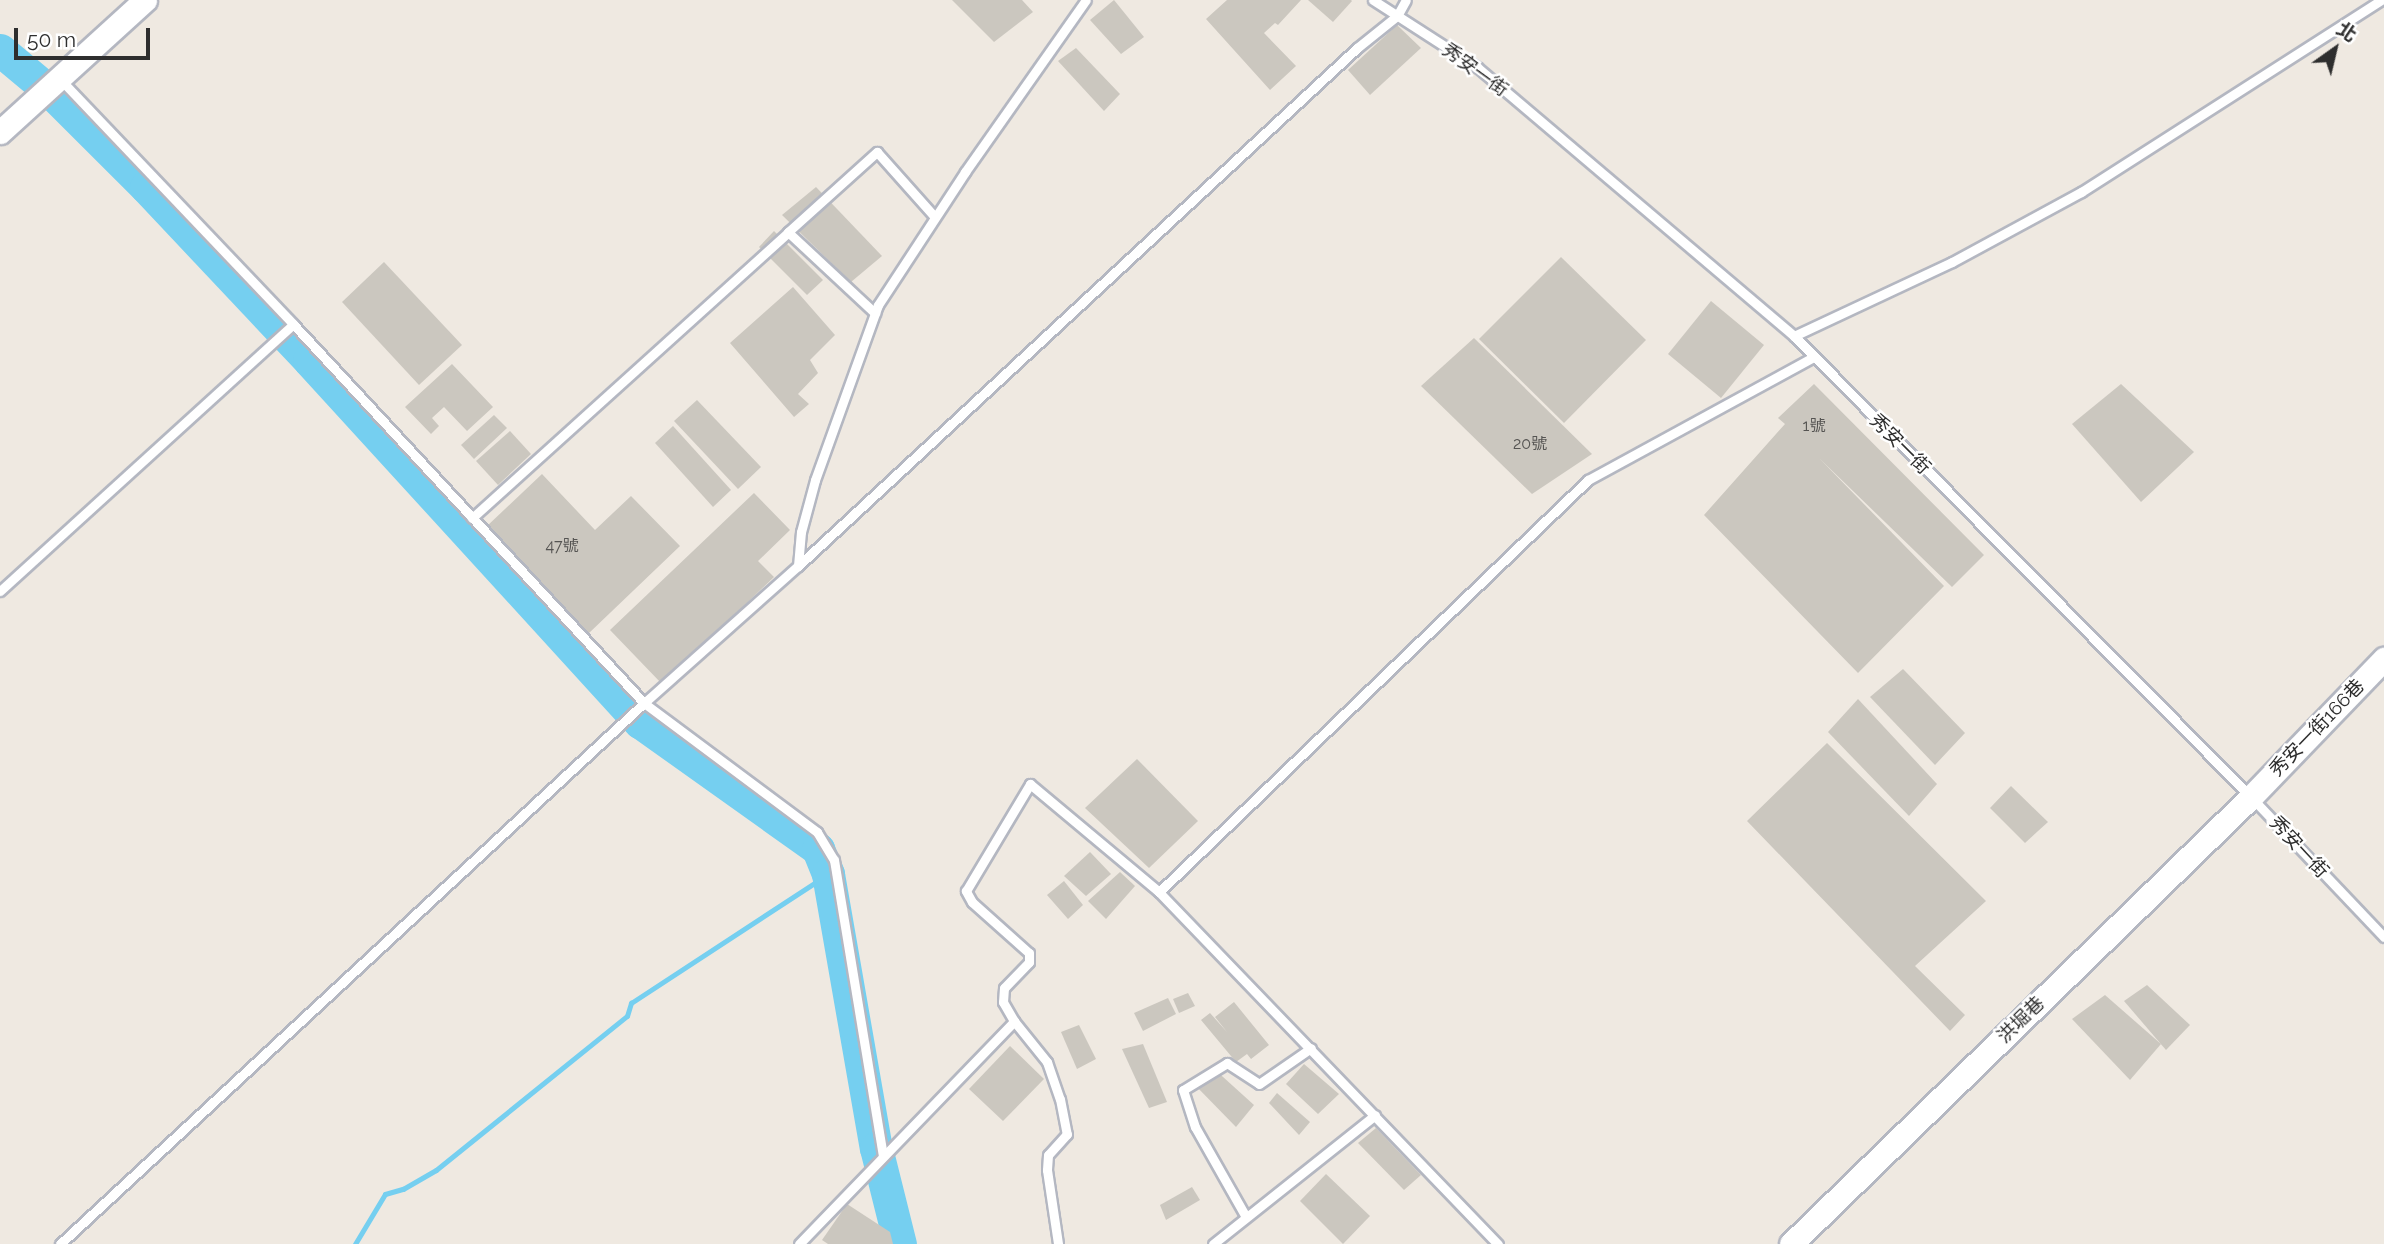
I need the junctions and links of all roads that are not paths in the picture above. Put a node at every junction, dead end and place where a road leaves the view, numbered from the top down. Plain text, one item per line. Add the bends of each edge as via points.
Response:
1 (145, 0) edge
2 (1086, 0) edge
3 (1373, 0) edge
4 (1406, 0) edge
5 (2381, 0) edge
6 (1397, 16) junction
7 (60, 79) junction
8 (0, 132) edge
9 (935, 217) junction
10 (788, 232) junction
11 (875, 313) junction
12 (293, 324) junction
13 (1794, 336) junction
14 (1814, 357) junction
15 (472, 518) junction
16 (798, 566) junction
17 (0, 591) edge
18 (2384, 659) edge
19 (644, 703) junction
20 (2251, 797) junction
21 (1159, 892) junction
22 (2384, 937) edge
23 (1014, 1021) junction
24 (1311, 1048) junction
25 (1376, 1115) junction
26 (883, 1155) junction
27 (1246, 1217) junction
28 (60, 1244) edge
29 (799, 1244) edge
30 (1058, 1244) edge
31 (1213, 1244) edge
32 (1499, 1244) edge
33 (1791, 1244) edge

1 - 7 street
2 - 9 lane
3 - 6 lane, 秀安一街
4 - 6 lane
5 - 13 lane via 2081,192 1952,262
6 - 13 lane, 秀安一街 via 1477,67
6 - 16 lane
7 - 8 street
7 - 12 lane
9 - 10 lane via 877,152
9 - 11 lane
10 - 11 lane
10 - 15 lane
11 - 16 lane via 815,480 801,532
12 - 15 lane
12 - 17 lane
13 - 14 lane, 秀安一街
14 - 20 lane, 秀安一街
14 - 21 lane via 1588,480
15 - 19 lane
16 - 19 lane
18 - 20 street, 秀安一街166巷
19 - 26 lane via 817,832 834,860
19 - 28 lane
20 - 22 lane, 秀安一街
20 - 33 street, 洪堀巷
21 - 23 lane via 1030,784 966,891 972,902 1029,953 1029,962 1004,988 1003,1002
21 - 24 lane
23 - 26 lane
23 - 30 lane via 1047,1062 1067,1134 1048,1155
24 - 25 lane
24 - 27 lane via 1259,1084 1227,1063 1183,1090 1195,1127
25 - 27 lane
25 - 32 lane
26 - 29 lane
27 - 31 lane

